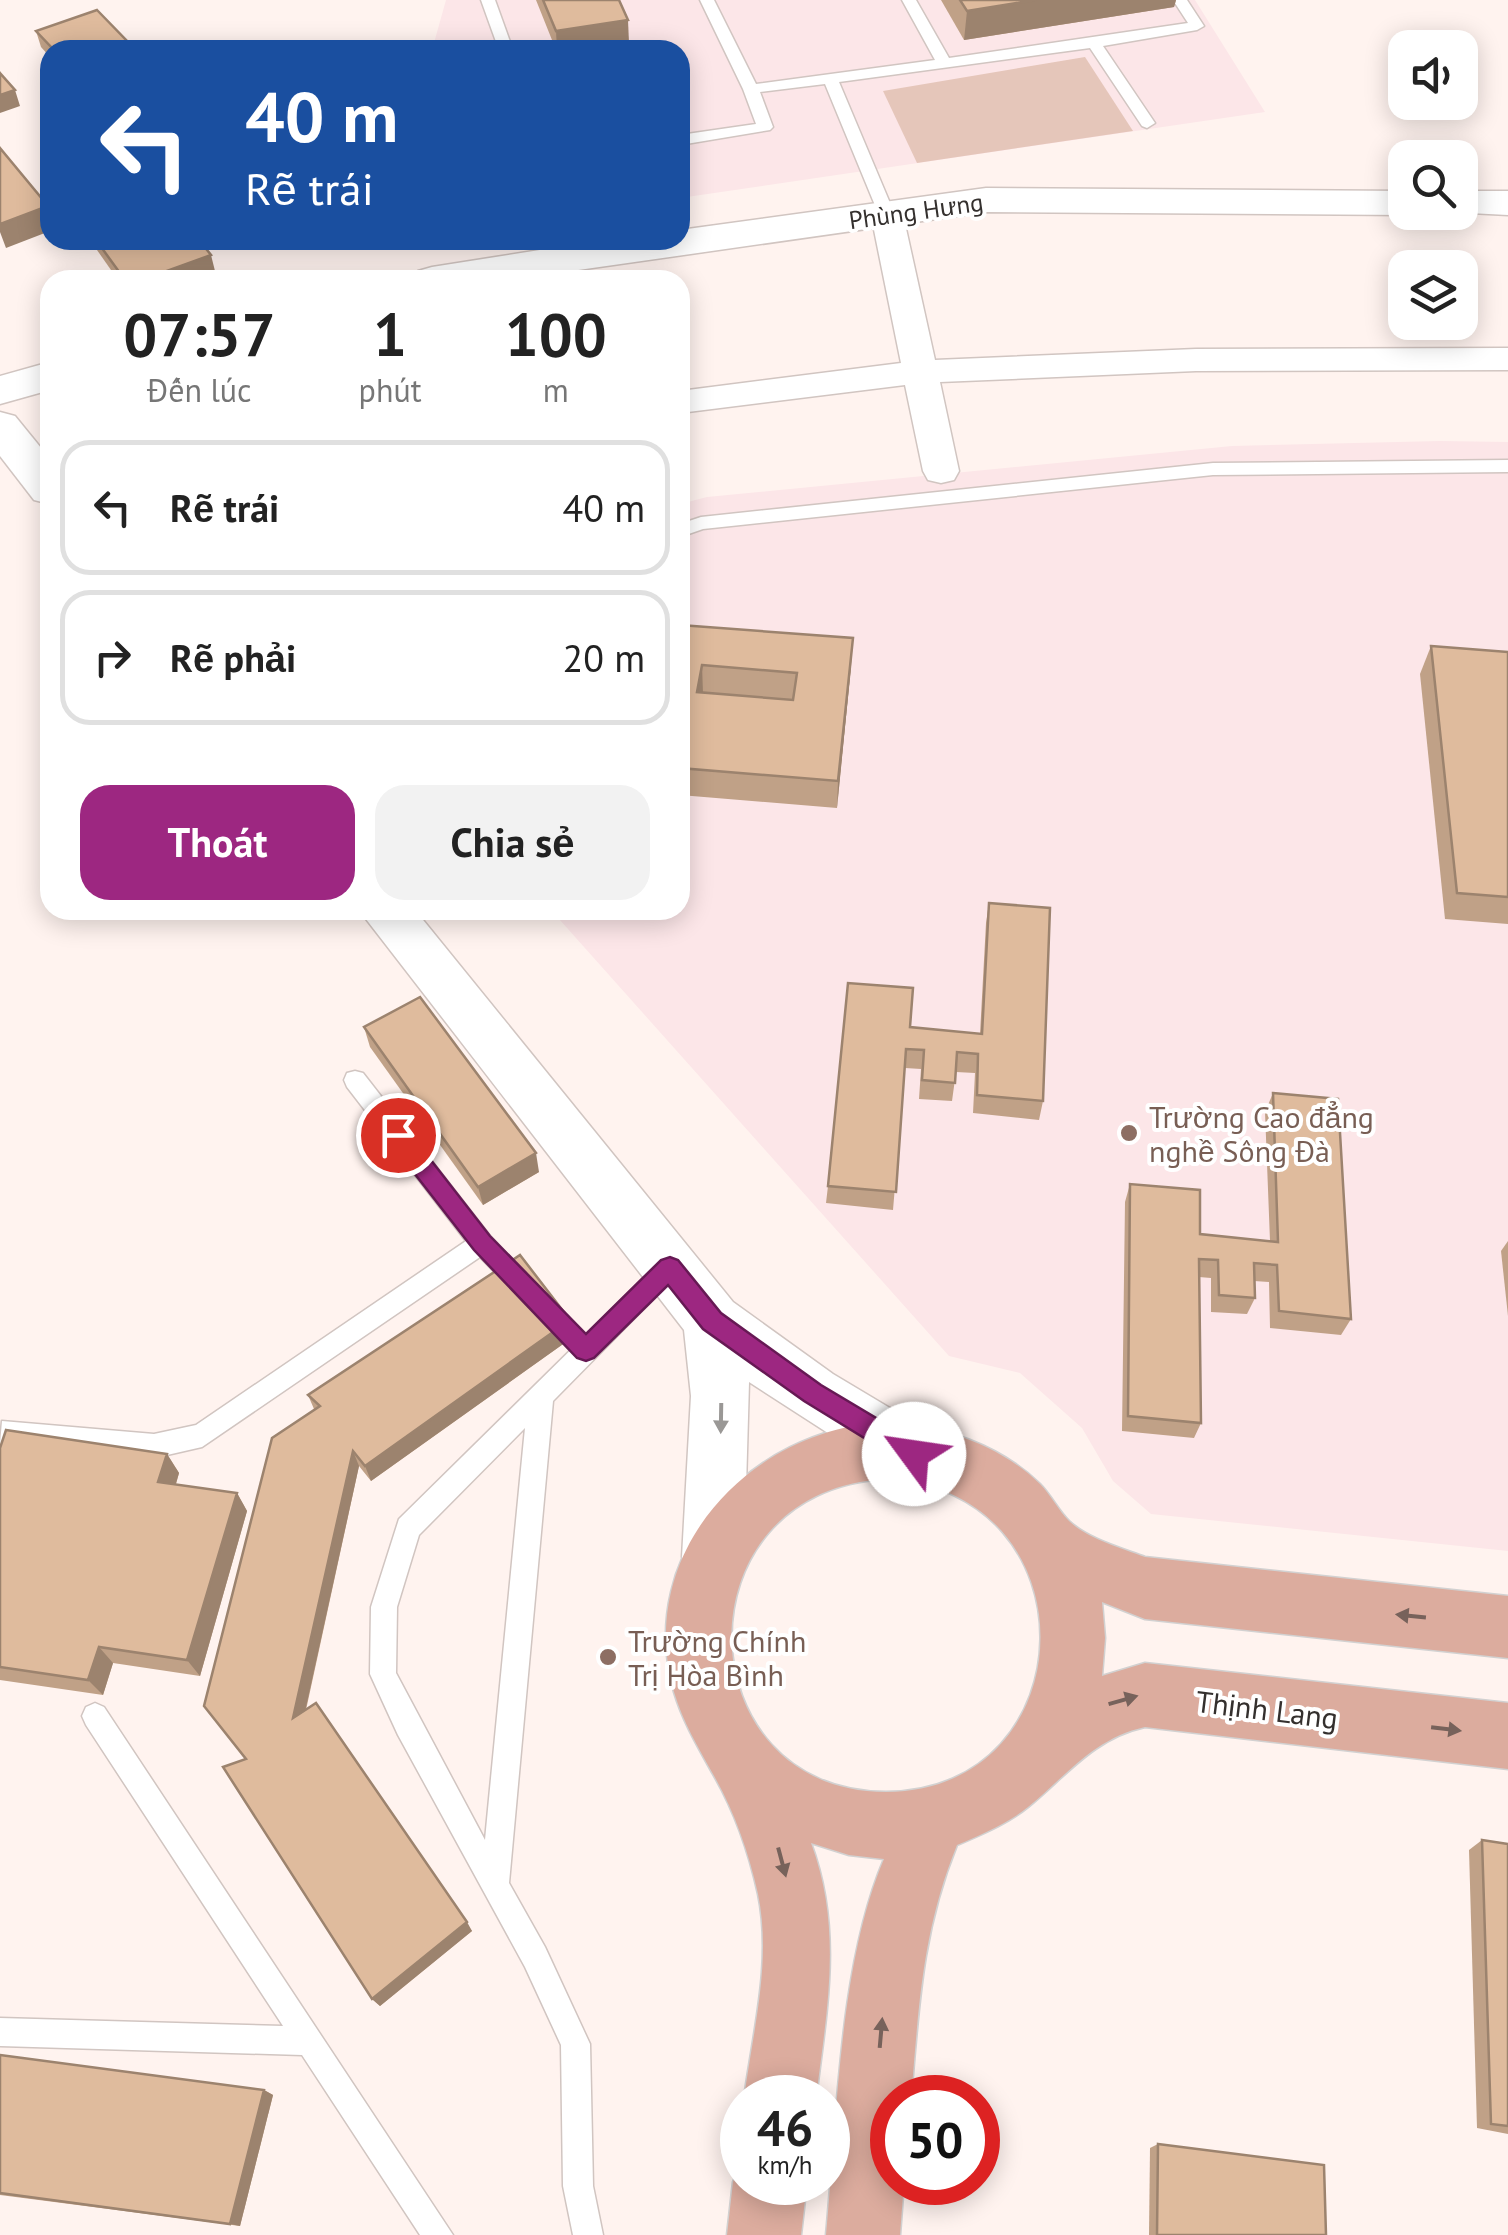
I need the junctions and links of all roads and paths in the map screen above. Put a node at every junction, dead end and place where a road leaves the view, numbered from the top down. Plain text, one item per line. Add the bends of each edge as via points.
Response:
1 (488, 0) edge
2 (707, 0) edge
3 (910, 0) edge
4 (1180, 0) edge
5 (502, 40) edge
6 (1094, 44) junction
7 (944, 64) junction
8 (830, 78) junction
9 (752, 89) junction
10 (1148, 123) dead end
11 (690, 138) edge
12 (1388, 203) edge
13 (1478, 203) edge
14 (1508, 203) edge
15 (887, 215) junction
16 (690, 236) edge
17 (565, 250) edge
18 (476, 270) edge
19 (1508, 359) edge
20 (920, 371) junction
21 (40, 379) edge
22 (0, 390) edge
23 (690, 400) edge
24 (0, 426) edge
25 (1508, 466) edge
26 (941, 471) dead end
27 (40, 476) edge
28 (690, 527) edge
29 (393, 920) edge
30 (356, 1080) dead end
31 (482, 1243) junction
32 (670, 1268) junction
33 (547, 1310) edge
34 (712, 1321) junction
35 (542, 1393) junction
36 (2, 1433) edge
37 (914, 1454) junction
38 (1042, 1539) junction
39 (713, 1557) junction
40 (1508, 1627) edge
41 (714, 1710) junction
42 (95, 1716) dead end
43 (1508, 1736) edge
44 (1041, 1750) junction
45 (934, 1820) junction
46 (495, 1885) junction
47 (0, 2032) edge
48 (310, 2041) junction
49 (783, 2075) edge
50 (767, 2205) edge
51 (438, 2235) edge
52 (588, 2235) edge
53 (764, 2235) edge
54 (864, 2235) edge

1 - 5 lane
2 - 9 lane
3 - 7 lane
4 - 6 lane via 1197,26
6 - 7 lane
6 - 10 lane
7 - 8 lane
8 - 9 lane
8 - 15 lane
9 - 11 lane via 765,126
12 - 15 street, Phùng Hưng via 986,200
13 - 14 street
15 - 16 street, Phùng Hưng
15 - 20 street
17 - 18 street, Phùng Hưng
19 - 20 street via 1234,359
20 - 23 street via 791,382
20 - 26 street
21 - 22 street
24 - 27 street
25 - 28 lane via 1213,469
29 - 32 street
30 - 31 lane
31 - 33 lane
31 - 36 lane via 202,1435 154,1446
32 - 34 street
32 - 35 lane via 579,1344
34 - 37 street via 812,1393
34 -> 39 street via 721,1396
35 - 46 lane
35 - 46 lane via 408,1528 384,1607 383,1674
37 - 38 main road via 986,1484
37 - 39 main road via 853,1453 795,1471 746,1507
40 -> 38 main road via 1146,1588
38 - 44 main road via 1066,1589 1075,1644 1066,1700
39 - 41 main road via 697,1616 703,1679
41 - 45 main road via 751,1764 804,1803 868,1823
41 -> 49 main road via 769,1816 785,1869 798,1941
42 - 48 lane
44 -> 43 main road, Thịnh Lang via 1092,1712 1145,1695
44 - 45 main road via 995,1795
54 -> 45 main road via 886,1982 902,1897
46 - 52 lane via 575,2044 578,2186
47 - 48 lane
48 - 51 lane
50 - 53 main road

